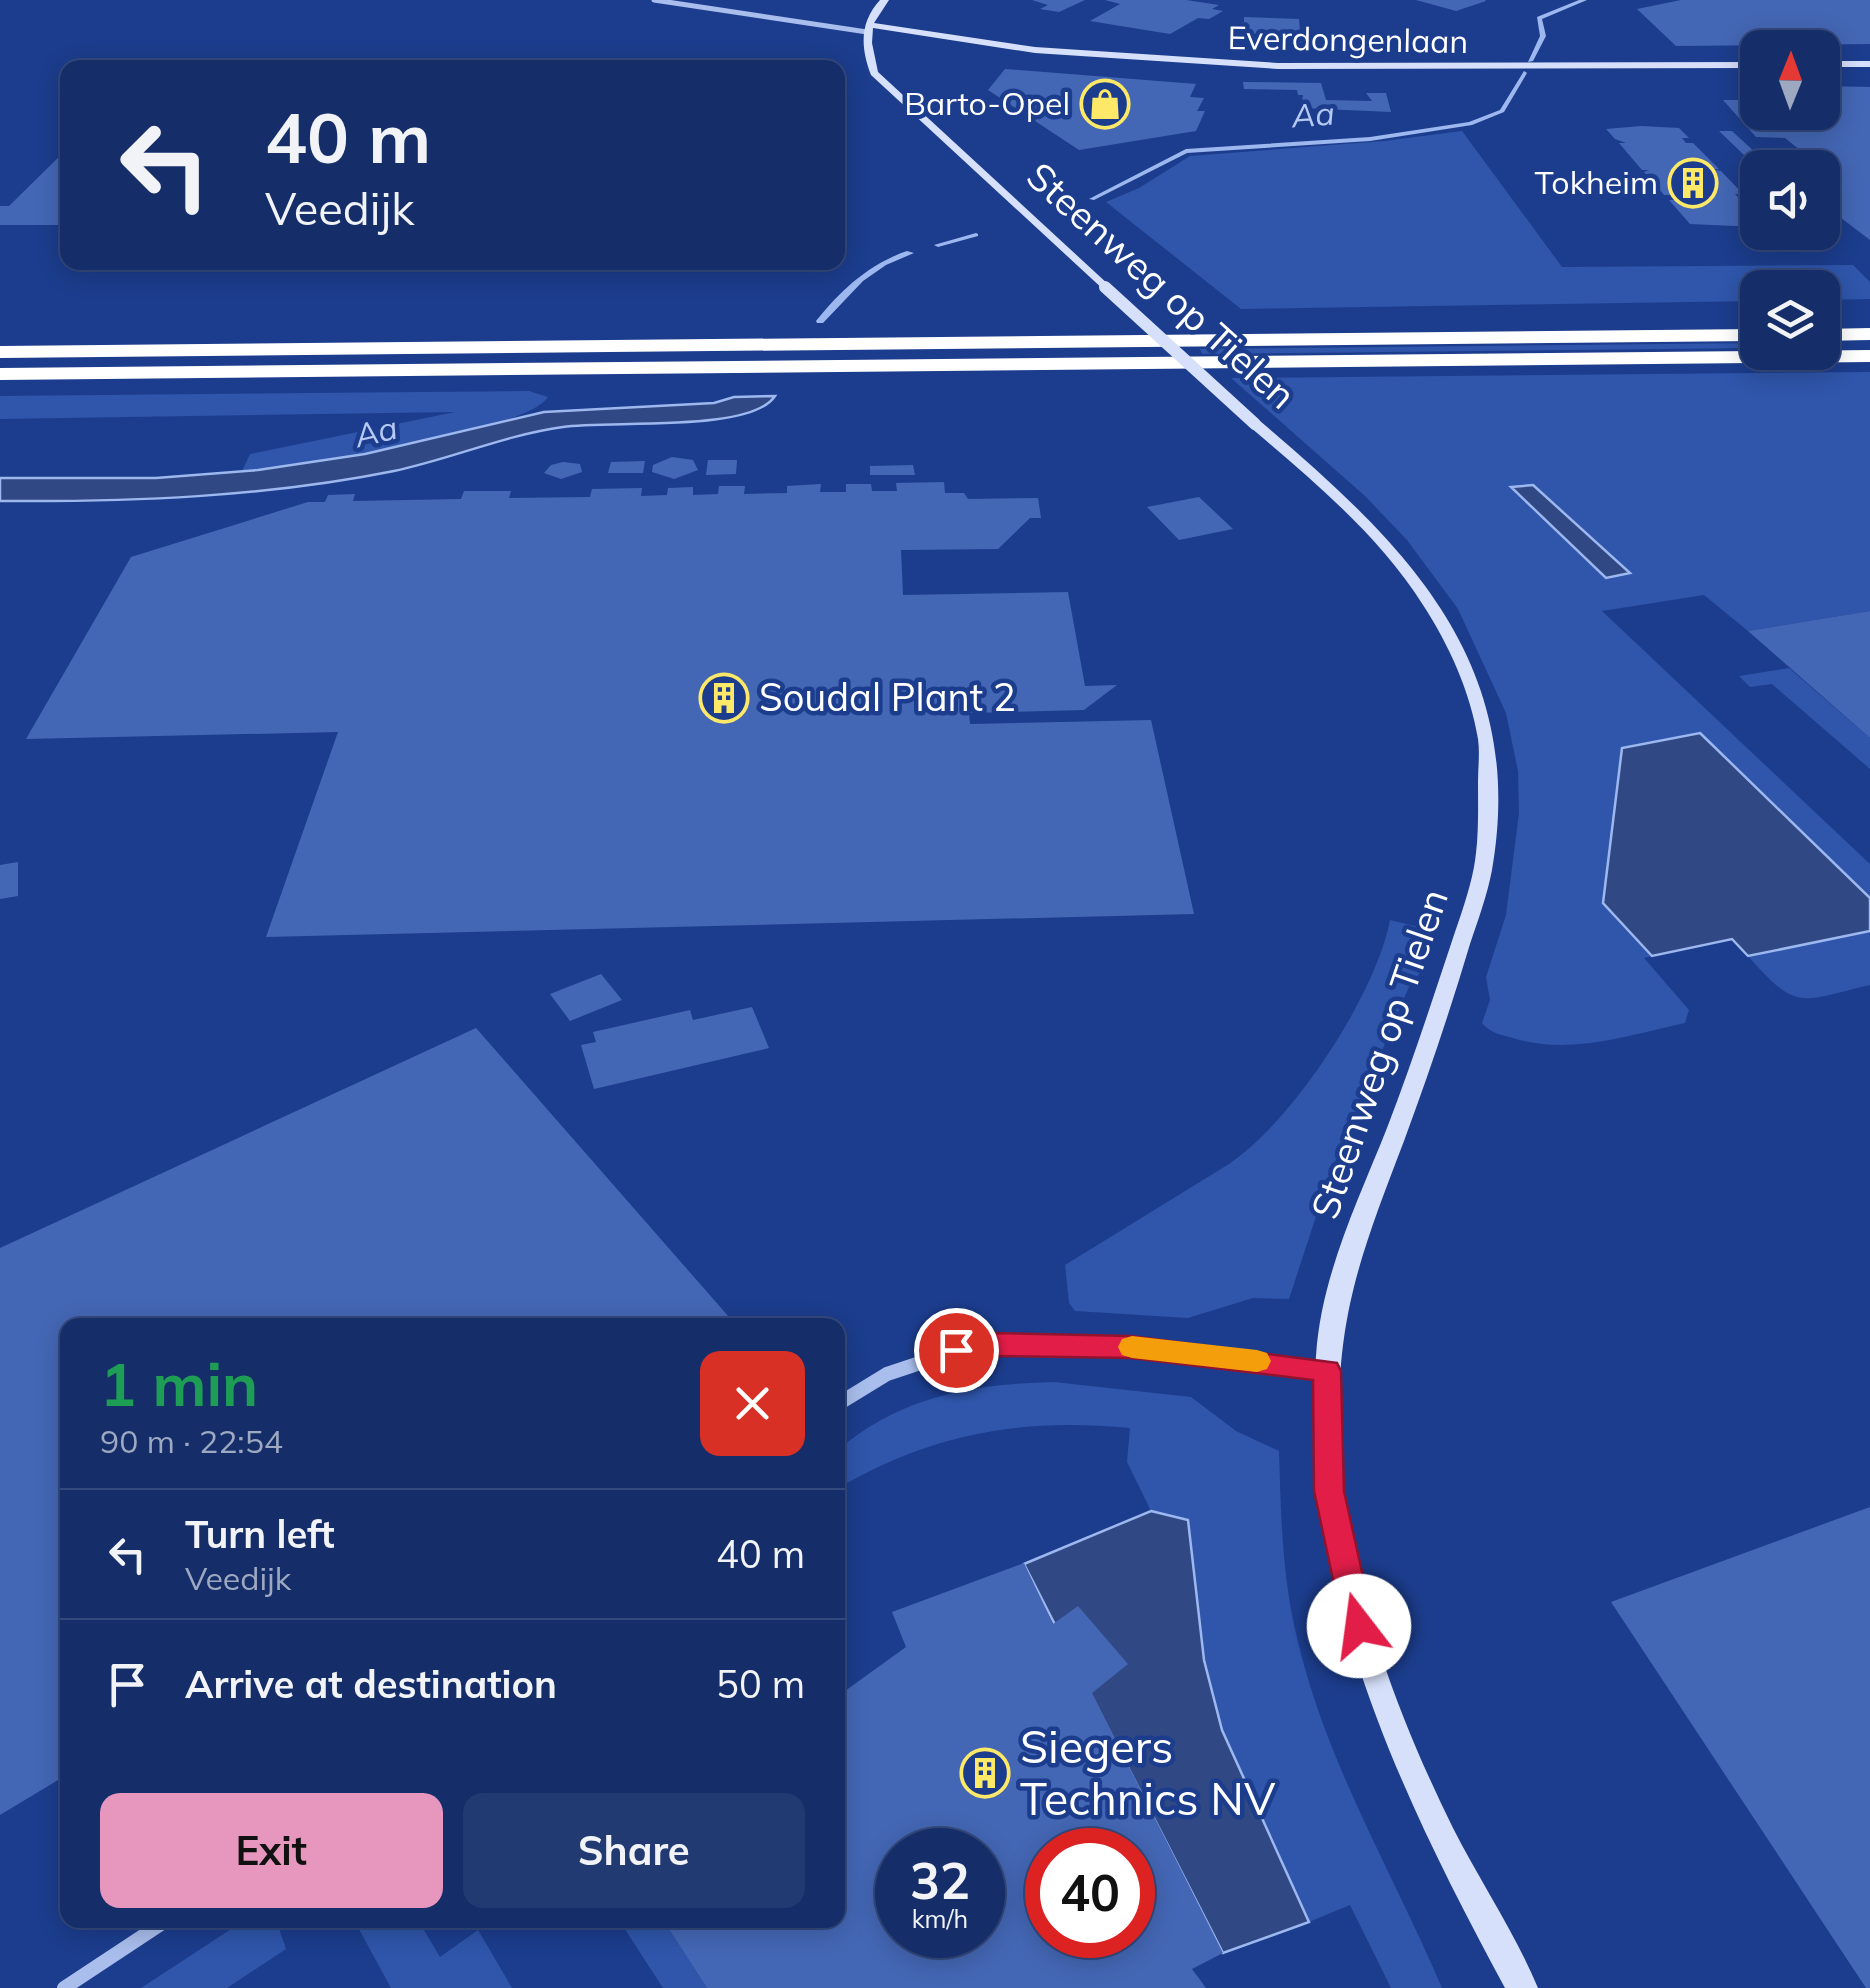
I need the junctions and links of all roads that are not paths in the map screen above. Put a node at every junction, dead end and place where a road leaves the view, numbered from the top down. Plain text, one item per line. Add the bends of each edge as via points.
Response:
1 (654, 0) edge
2 (885, 0) edge
3 (867, 29) junction
4 (1840, 64) edge
5 (1870, 64) edge
6 (1740, 65) edge
7 (1870, 334) edge
8 (1840, 335) edge
9 (1740, 336) edge
10 (0, 352) edge
11 (1870, 356) edge
12 (0, 374) edge
13 (1327, 1371) junction
14 (845, 1400) edge
15 (155, 1928) edge
16 (64, 1988) edge
17 (1522, 1988) edge

1 - 3 street
2 - 3 street
3 - 6 street, Everdongenlaan via 1113,57 1278,66
3 - 13 street, Steenweg op Tielen, bridge via 874,73 1323,481 1395,557 1464,666 1486,736 1482,874 1436,1028 1350,1258
4 - 5 street
7 - 8 highway
9 - 10 highway
11 - 12 highway
13 - 14 street via 1131,1347 996,1344 921,1360
13 - 17 street, Steenweg op Tielen via 1329,1491 1368,1657 1431,1819
15 - 16 street

